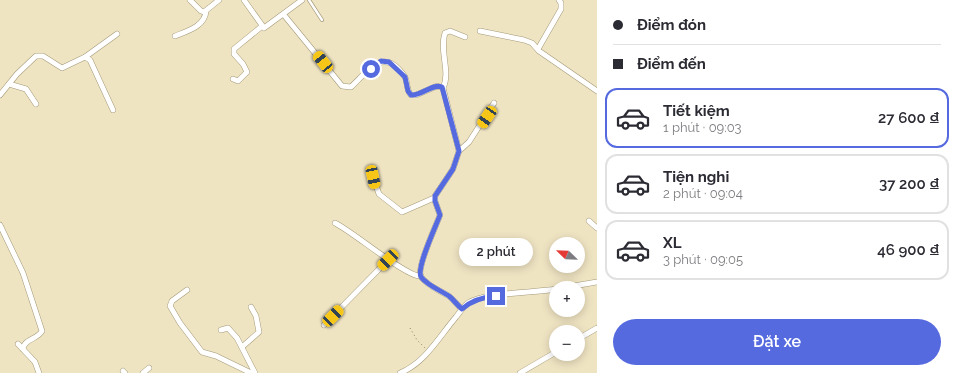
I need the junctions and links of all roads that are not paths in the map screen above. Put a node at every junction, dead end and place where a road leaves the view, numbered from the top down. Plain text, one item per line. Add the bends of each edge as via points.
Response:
1 (190, 0) edge
2 (219, 0) edge
3 (244, 0) edge
4 (302, 0) edge
5 (308, 0) edge
6 (559, 0) edge
7 (206, 11) junction
8 (284, 15) junction
9 (322, 20) dead end
10 (261, 27) junction
11 (480, 31) dead end
12 (117, 34) dead end
13 (176, 36) dead end
14 (466, 37) dead end
15 (538, 49) junction
16 (85, 57) junction
17 (233, 79) dead end
18 (9, 84) junction
19 (443, 88) junction
20 (597, 91) edge
21 (0, 95) edge
22 (494, 103) dead end
23 (36, 104) dead end
24 (113, 110) dead end
25 (459, 151) junction
26 (373, 177) dead end
27 (434, 198) junction
28 (589, 221) dead end
29 (335, 223) dead end
30 (0, 225) edge
31 (597, 228) edge
32 (388, 260) junction
33 (421, 276) junction
34 (597, 282) edge
35 (585, 284) edge
36 (187, 290) dead end
37 (549, 290) edge
38 (251, 307) dead end
39 (462, 309) junction
40 (324, 325) dead end
41 (597, 328) edge
42 (221, 330) dead end
43 (585, 335) edge
44 (18, 344) dead end
45 (242, 347) junction
46 (23, 349) junction
47 (549, 356) edge
48 (148, 368) dead end
49 (39, 373) edge
50 (143, 373) edge
51 (251, 373) edge
52 (255, 373) edge
53 (400, 373) edge
54 (520, 373) edge

1 - 7 street via 201,11
2 - 7 street
3 - 10 street
4 - 8 street
5 - 9 lane
6 - 15 street via 561,10
7 - 13 street via 202,22
8 - 10 street via 265,28
8 - 19 street via 342,86 351,88 378,63 385,60 405,77 411,95 437,86
10 - 17 street via 234,49 234,54 247,72 238,81
11 - 15 street via 524,40
12 - 16 street
14 - 19 street via 450,31 445,33 442,41 445,76
15 - 20 street
16 - 18 street via 62,68 43,56 36,56
16 - 24 street via 90,60
18 - 21 street
18 - 23 street via 26,89
19 - 25 street
22 - 25 street via 470,142
25 - 27 street via 453,169
26 - 27 street via 376,191 400,211 404,212
27 - 33 street via 440,215 422,262
28 - 31 street
29 - 32 street
30 - 46 street via 22,273 42,331 25,343
32 - 33 street via 412,275
32 - 40 street
33 - 39 street
34 - 35 street
36 - 51 street via 172,301 170,306 202,352
37 - 39 street via 482,298 470,302
38 - 45 street via 256,316 258,332
39 - 53 street via 429,351 413,367
41 - 43 street
42 - 45 street via 228,328
44 - 46 street
45 - 52 street
46 - 49 street via 37,366
47 - 54 street
48 - 50 street

